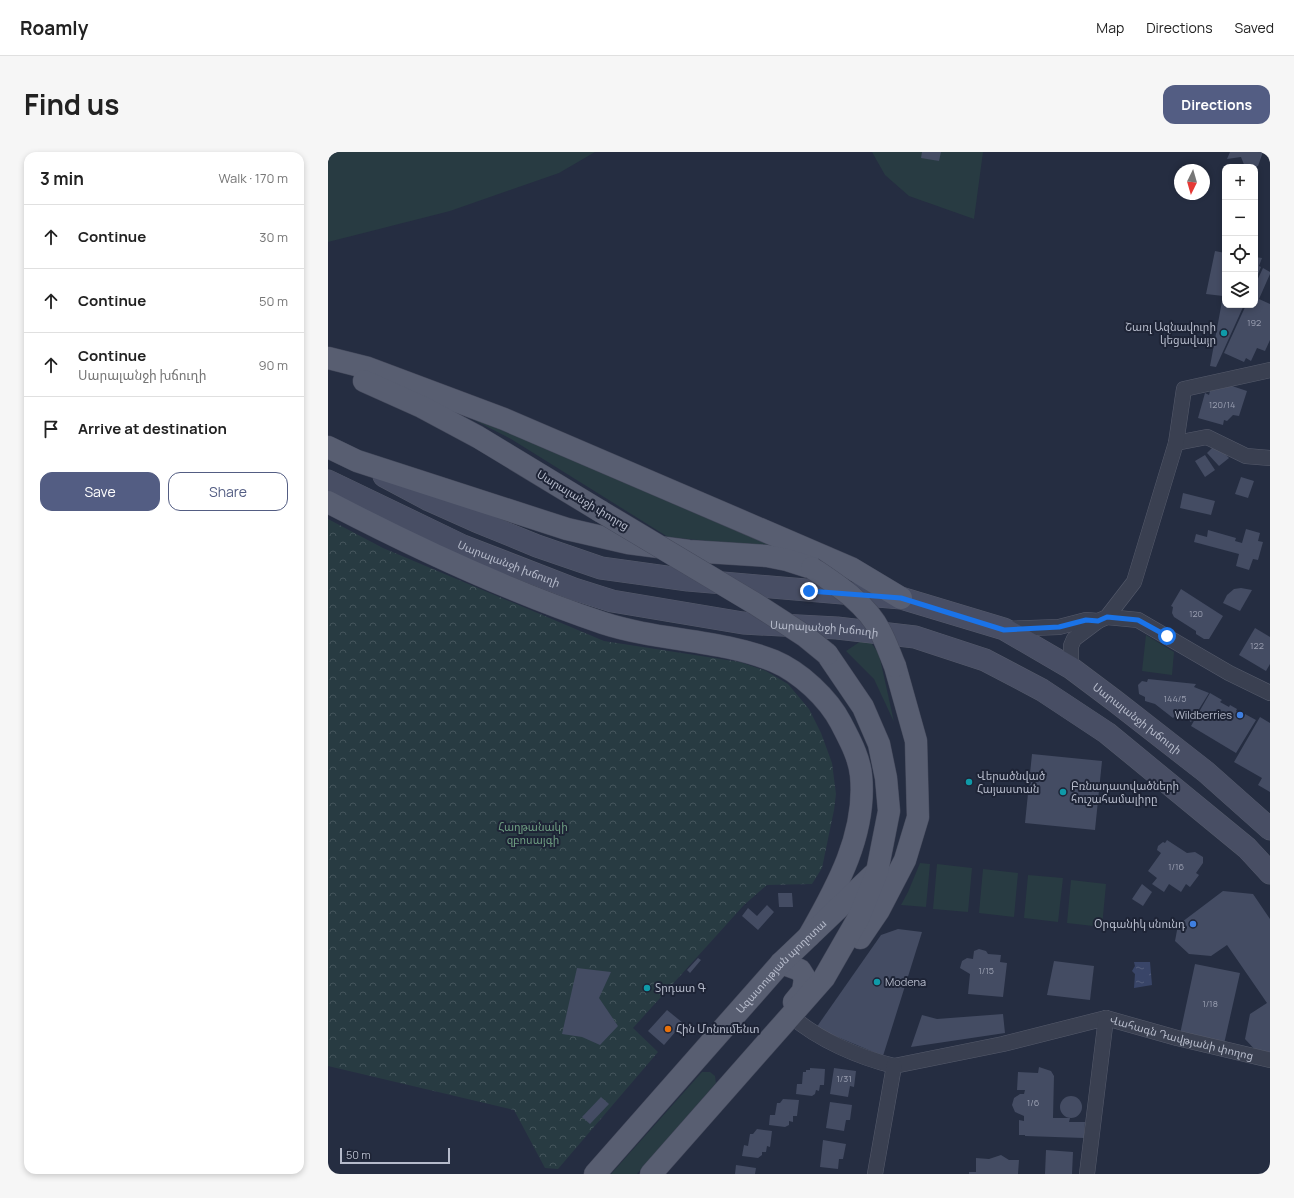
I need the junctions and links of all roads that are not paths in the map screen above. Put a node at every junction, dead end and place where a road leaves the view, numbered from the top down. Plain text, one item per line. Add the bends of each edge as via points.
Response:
1 (328, 358) edge
2 (328, 365) edge
3 (1270, 370) edge
4 (1176, 443) junction
5 (328, 447) edge
6 (1270, 458) edge
7 (357, 461) junction
8 (328, 481) edge
9 (328, 502) edge
10 (901, 598) junction
11 (1103, 619) junction
12 (1004, 630) junction
13 (1071, 668) junction
14 (1270, 693) edge
15 (1270, 828) edge
16 (876, 872) junction
17 (1270, 873) edge
18 (809, 936) junction
19 (781, 963) junction
20 (824, 978) junction
21 (791, 1016) junction
22 (1106, 1018) junction
23 (756, 1055) junction
24 (1270, 1060) edge
25 (894, 1066) junction
26 (595, 1174) edge
27 (651, 1174) edge
28 (875, 1174) edge
29 (1088, 1174) edge

1 - 10 main road via 368,368 504,419 851,568
2 - 16 main road, Սարալանջի փողոց, bridge via 422,407 478,437 754,603 805,636 827,654 863,708 879,744 889,811
3 - 4 street via 1184,389
4 - 6 street via 1207,436 1246,456
4 - 11 street via 1134,582
5 - 7 main road, Սարալանջի խճուղի
7 - 10 main road, Սարալանջի խճուղի via 429,500 476,521 601,568 688,580
7 - 20 main road, bridge via 568,529 628,543 689,552 767,556 787,560 812,568 851,595 880,630 894,666 916,742 918,817 905,860 879,910 861,937
8 - 17 main road, Սարալանջի խճուղի via 463,546 612,601 743,623 837,628 915,637 985,660 1048,693 1107,733 1247,848
9 - 18 main road via 400,540 571,612 606,624 743,652 775,662 808,683 833,707 853,746 861,774 857,831 847,862
10 - 12 main road, Սարալանջի խճուղի
11 - 12 street via 1086,620 1059,627
11 - 13 street via 1074,639 1071,646
11 - 14 street via 1138,620 1229,674
12 - 13 main road, Սարալանջի խճուղի
13 - 15 main road, Սարալանջի խճուղի via 1206,772
16 - 18 main road, Ազատության պողոտա
16 - 20 main road via 859,917
18 - 19 main road, Ազատության պողոտա
19 - 23 main road via 800,970 806,978 803,991 762,1040
19 - 26 main road, Ազատության պողոտա
20 - 21 main road
21 - 23 main road
21 - 25 street via 806,1029 835,1044 877,1062
22 - 24 street, Վահագն Դավթյանի փողոց
22 - 25 street via 1003,1044
22 - 29 street, Վահագն Դավթյանի փողոց
23 - 27 main road
25 - 28 street

